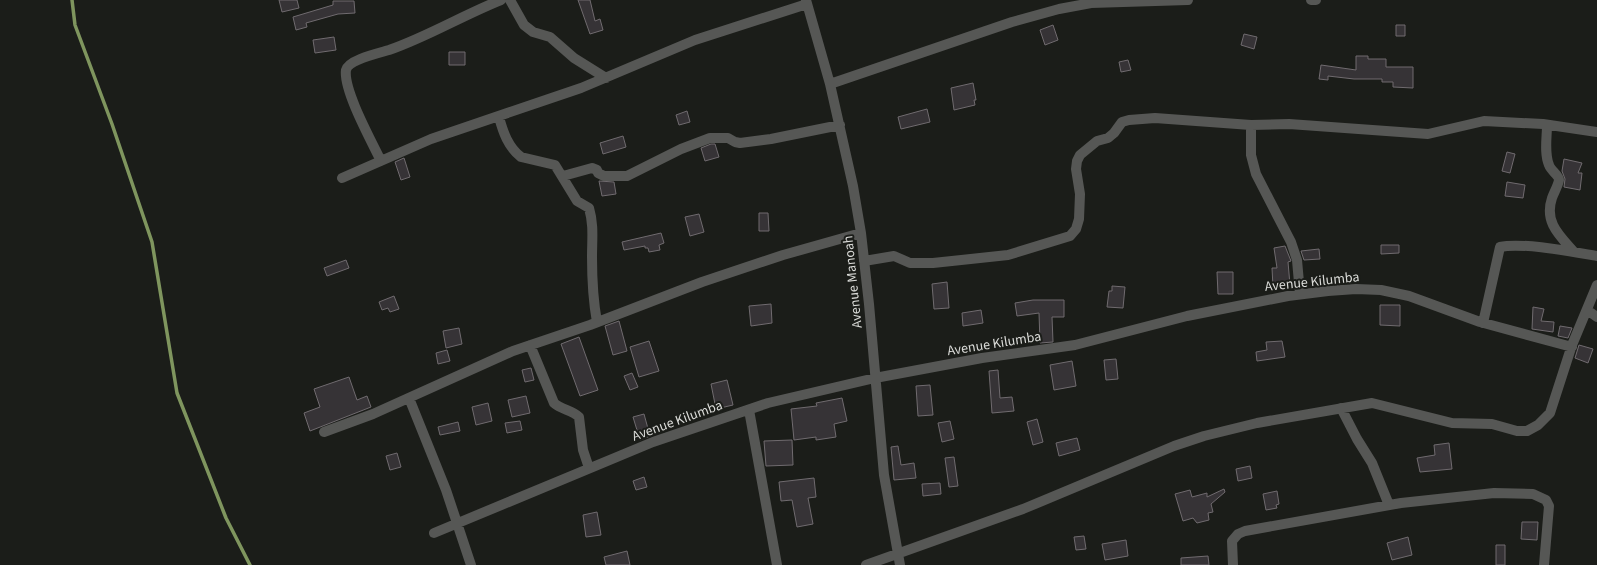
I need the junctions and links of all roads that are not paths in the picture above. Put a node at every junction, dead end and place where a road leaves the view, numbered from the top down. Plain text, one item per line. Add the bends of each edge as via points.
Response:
1 (501, 0) edge
2 (510, 0) edge
3 (1188, 0) edge
4 (1311, 0) edge
5 (1316, 0) edge
6 (807, 2) edge
7 (606, 78) junction
8 (830, 84) junction
9 (499, 117) junction
10 (840, 125) junction
11 (1250, 125) junction
12 (1547, 125) junction
13 (1597, 132) edge
14 (382, 161) junction
15 (562, 176) junction
16 (342, 178) dead end
17 (861, 233) junction
18 (1574, 252) junction
19 (1597, 256) edge
20 (864, 261) junction
21 (1597, 285) edge
22 (1300, 294) junction
23 (1587, 310) junction
24 (1597, 317) edge
25 (597, 322) junction
26 (1483, 322) junction
27 (530, 345) junction
28 (1572, 347) junction
29 (875, 378) junction
30 (409, 398) junction
31 (1341, 408) junction
32 (749, 410) junction
33 (324, 432) dead end
34 (589, 468) junction
35 (1389, 505) junction
36 (457, 524) junction
37 (434, 533) dead end
38 (898, 553) junction
39 (471, 565) edge
40 (777, 565) edge
41 (866, 565) edge
42 (900, 565) edge
43 (1233, 565) edge
44 (1544, 565) edge

1 - 14 street via 392,48 351,62 346,69 346,77 352,101
2 - 7 street via 524,25 533,32 550,37 574,58
3 - 8 street via 1091,3 1059,9 1012,22
4 - 5 street
6 - 7 street via 695,40
6 - 8 street, Avenue Manoah
7 - 9 street
8 - 10 street, Avenue Manoah
9 - 14 street via 431,139
9 - 15 street via 503,133 517,154 551,163
10 - 15 street via 740,143 719,136 710,138 681,149 627,176 604,176 592,168
10 - 17 street, Avenue Manoah
11 - 12 street via 1289,124 1428,134 1484,121
11 - 20 street via 1155,118 1137,118 1122,122 1108,138 1097,141 1080,155 1076,169 1080,194 1076,229 1070,236 1052,243 1008,255 933,263 910,263 894,256
11 - 22 street via 1251,155 1256,174 1291,242 1297,260
12 - 13 street
12 - 18 street via 1548,164 1559,181 1551,200 1550,220
14 - 16 street
15 - 25 street via 577,200 589,208 593,221 592,297
17 - 20 street, Avenue Manoah
17 - 25 street via 702,282
18 - 19 street
18 - 26 street via 1521,246 1500,247
20 - 29 street, Avenue Manoah
21 - 23 street
22 - 26 street, Avenue Kilumba via 1356,289 1381,290 1409,296
22 - 29 street, Avenue Kilumba via 1187,316 1074,345 982,358
23 - 24 street
23 - 28 street
25 - 27 street
26 - 28 street, Avenue Kilumba
27 - 30 street via 483,363
27 - 34 street via 554,404 579,417 582,450
28 - 31 street via 1550,413 1532,429 1517,431 1492,424 1452,423 1372,403
29 - 32 street, Avenue Kilumba
29 - 38 street, Avenue Manoah via 884,475
30 - 33 street
30 - 36 street
31 - 35 street via 1372,463
31 - 38 street via 1257,423 1204,436 1140,459 1024,509
32 - 34 street, Avenue Kilumba via 653,442
32 - 40 street
34 - 36 street, Avenue Kilumba
35 - 43 street via 1245,531 1232,541
35 - 44 street via 1494,493 1525,493 1539,496 1546,500 1549,506
36 - 37 street, Avenue Kilumba
36 - 39 street
38 - 41 street
38 - 42 street, Avenue Manoah

